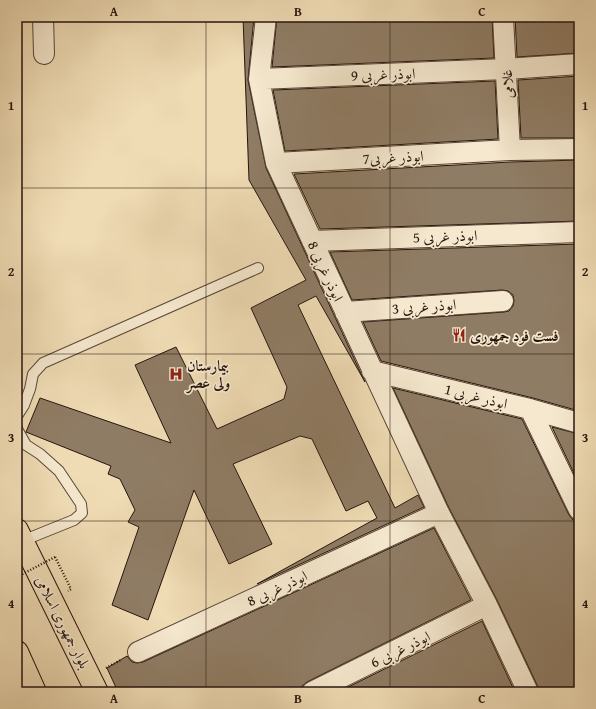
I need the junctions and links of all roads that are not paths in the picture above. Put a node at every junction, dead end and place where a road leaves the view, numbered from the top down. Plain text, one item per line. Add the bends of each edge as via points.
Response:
1 (43, 17) edge
2 (266, 17) edge
3 (503, 17) edge
4 (44, 54) dead end
5 (579, 64) edge
6 (506, 69) junction
7 (259, 79) junction
8 (579, 149) edge
9 (510, 150) junction
10 (276, 163) junction
11 (579, 232) edge
12 (312, 241) junction
13 (258, 268) dead end
14 (503, 301) dead end
15 (345, 312) junction
16 (372, 371) junction
17 (530, 409) junction
18 (17, 416) edge
19 (579, 423) edge
20 (17, 429) edge
21 (579, 510) edge
22 (439, 513) junction
23 (20, 536) edge
24 (487, 605) junction
25 (17, 652) edge
26 (138, 652) road end
27 (93, 683) edge
28 (36, 692) edge
29 (312, 692) edge
30 (528, 692) edge

1 - 4 street
2 - 7 street, ابوذر غربی 8
3 - 6 street, غلامی
5 - 6 street, ابوذر غربی 9
6 - 7 street, ابوذر غربی 9
6 - 9 street, غلامی
7 - 10 street, ابوذر غربی 8
8 - 9 street, ابوذر غربی7
9 - 10 street, ابوذر غربی7
10 - 12 street, ابوذر غربی 8
11 - 12 street, ابوذر غربی 5
12 - 15 street, ابوذر غربی 8
13 - 18 lane via 43,363 33,374 24,405
14 - 15 street, ابوذر غربی 3
15 - 16 street, ابوذر غربی 8
16 - 17 street, ابوذر غربی 1
16 - 22 street, ابوذر غربی 8
17 - 19 street, ابوذر غربی 1
17 - 21 street
20 - 23 lane via 26,445 59,471 80,504 82,513 74,520
22 - 24 street, ابوذر غربی 8
22 - 26 street, ابوذر غربی 8
23 - 27 main road, بلوار جمهوری اسلامی
24 - 29 street, ابوذر غربی 6
24 - 30 street, ابوذر غربی 8
25 - 28 main road

